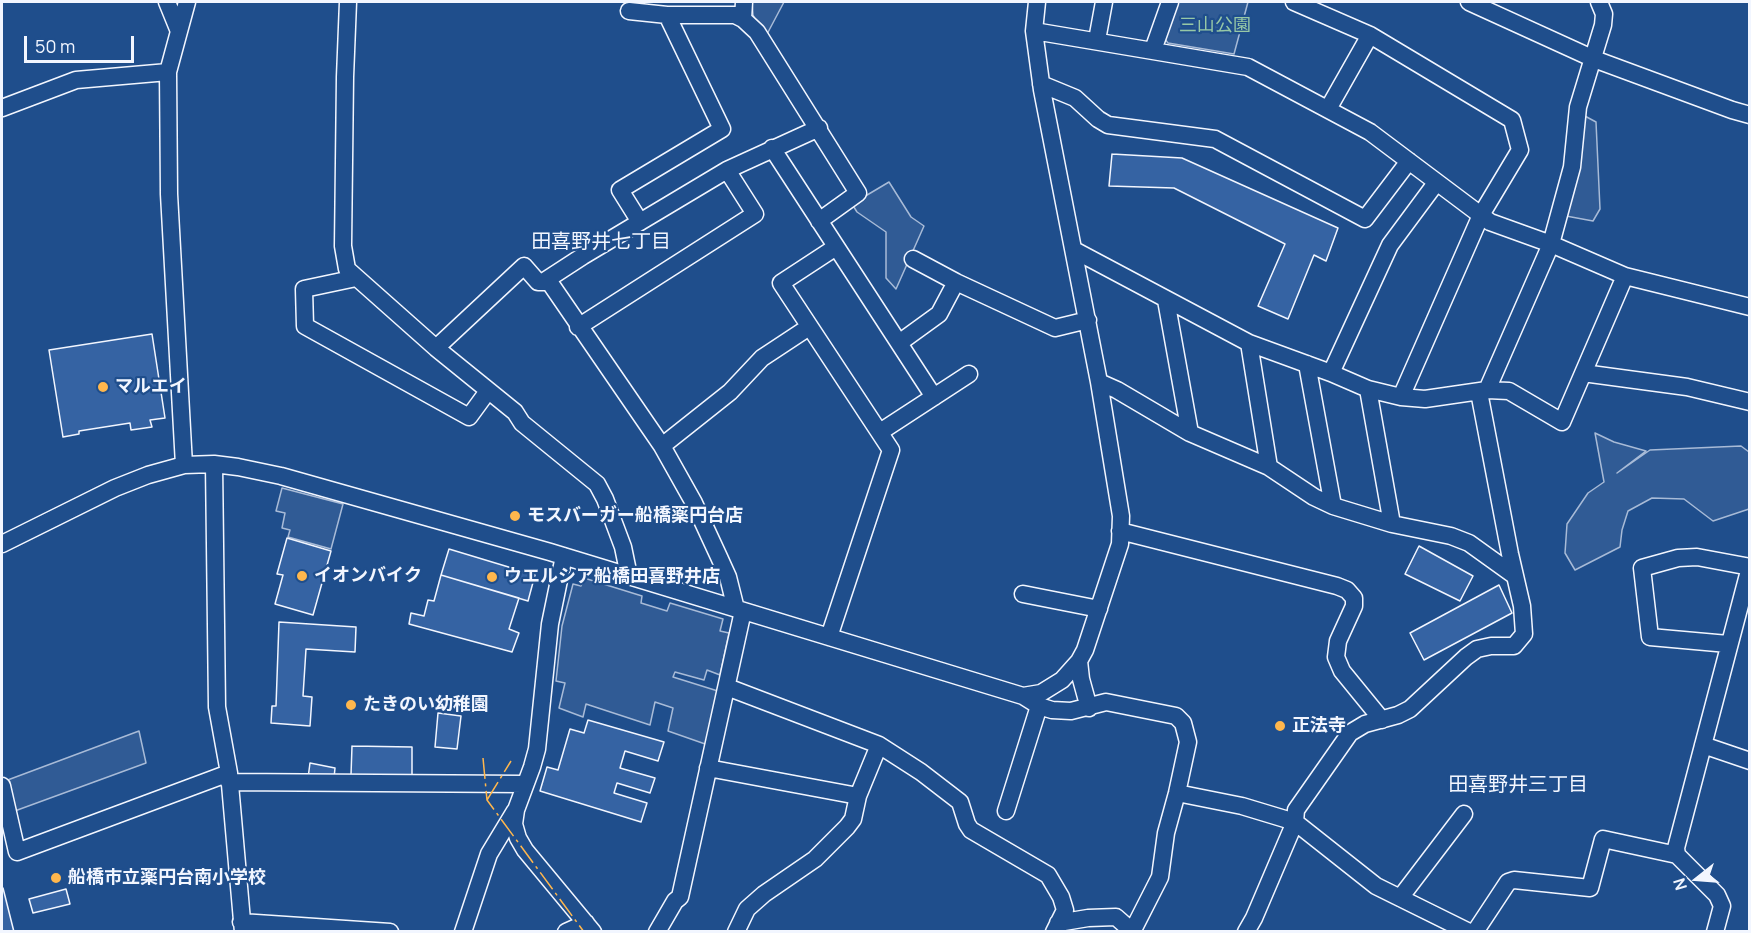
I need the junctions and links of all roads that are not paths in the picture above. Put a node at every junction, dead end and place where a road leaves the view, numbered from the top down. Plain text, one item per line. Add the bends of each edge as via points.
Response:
1 (167, 2) edge
2 (187, 2) edge
3 (348, 2) edge
4 (744, 2) edge
5 (1037, 2) edge
6 (1104, 2) edge
7 (1170, 2) edge
8 (1294, 2) edge
9 (1469, 2) edge
10 (1599, 2) edge
11 (629, 11) dead end
12 (667, 15) junction
13 (743, 19) junction
14 (178, 29) junction
15 (1034, 31) junction
16 (1370, 35) junction
17 (1097, 40) junction
18 (1153, 50) junction
19 (1594, 58) junction
20 (168, 72) junction
21 (1041, 84) junction
22 (2, 108) edge
23 (1328, 109) junction
24 (1749, 115) edge
25 (819, 128) junction
26 (771, 148) junction
27 (1409, 161) junction
28 (728, 170) junction
29 (1436, 183) junction
30 (1481, 215) junction
31 (819, 221) junction
32 (640, 222) junction
33 (1551, 244) junction
34 (836, 247) junction
35 (1074, 250) junction
36 (913, 259) dead end
37 (1625, 276) junction
38 (356, 278) junction
39 (548, 280) junction
40 (956, 282) junction
41 (1166, 300) junction
42 (1749, 307) edge
43 (1088, 320) junction
44 (578, 327) junction
45 (809, 327) junction
46 (898, 343) junction
47 (1249, 343) junction
48 (436, 348) junction
49 (1307, 364) junction
50 (1331, 372) junction
51 (1583, 373) junction
52 (969, 374) dead end
53 (1099, 382) junction
54 (1368, 389) junction
55 (488, 391) junction
56 (1483, 391) junction
57 (934, 397) junction
58 (1401, 397) junction
59 (1749, 402) edge
60 (880, 432) junction
61 (1190, 433) junction
62 (662, 446) junction
63 (214, 464) junction
64 (184, 465) junction
65 (1269, 467) junction
66 (1333, 506) junction
67 (1392, 524) junction
68 (1120, 531) junction
69 (2, 544) edge
70 (564, 556) junction
71 (1749, 567) edge
72 (629, 576) junction
73 (1515, 576) junction
74 (1023, 594) dead end
75 (1099, 609) junction
76 (740, 610) junction
77 (829, 637) junction
78 (1728, 644) junction
79 (1079, 661) junction
80 (727, 687) junction
81 (1023, 696) junction
82 (1039, 706) junction
83 (1089, 708) junction
84 (1382, 720) junction
85 (879, 745) junction
86 (1702, 745) junction
87 (1749, 761) edge
88 (708, 768) junction
89 (229, 778) junction
90 (524, 784) junction
91 (2, 786) edge
92 (1177, 793) junction
93 (858, 796) junction
94 (516, 810) junction
95 (1006, 811) dead end
96 (1464, 814) dead end
97 (1295, 822) junction
98 (1677, 855) junction
99 (1400, 897) junction
100 (242, 927) edge
101 (590, 927) edge
102 (1056, 927) edge
103 (1132, 931) edge
104 (390, 932) edge
105 (464, 932) edge
106 (566, 932) edge
107 (657, 932) edge
108 (736, 932) edge
109 (1246, 932) edge
110 (1469, 932) edge
111 (1475, 932) edge
112 (1715, 932) edge

1 - 14 street
2 - 14 street
3 - 38 street via 343,246 347,269
4 - 13 street
5 - 15 street
6 - 17 street
7 - 18 street
8 - 16 street
9 - 19 street
10 - 19 street via 1604,25
11 - 12 street
12 - 13 street via 735,15
12 - 32 street via 722,129 620,190
13 - 25 street via 757,32
14 - 20 street
15 - 17 street
15 - 21 street
16 - 23 street
16 - 30 street via 1512,120 1520,150
17 - 18 street
18 - 23 street via 1248,67
19 - 24 street
19 - 33 street via 1578,107 1572,166
20 - 22 street via 76,80
20 - 64 street via 170,205
21 - 27 street via 1075,98 1108,125 1215,139 1365,219
21 - 35 street
23 - 27 street via 1370,132
25 - 26 street
25 - 31 street via 858,193
26 - 28 street
26 - 31 street
27 - 29 street
28 - 32 street
28 - 44 street via 755,214
29 - 30 street
29 - 50 street via 1390,245
30 - 33 street via 1490,222
30 - 58 street
31 - 34 street
32 - 39 street
33 - 37 street
33 - 56 street
34 - 45 street via 781,283
34 - 46 street
35 - 41 street
35 - 43 street
36 - 40 street
37 - 42 street
37 - 51 street
38 - 48 street
38 - 55 street via 304,289 305,326 469,417
39 - 44 street
39 - 48 street via 538,282 524,266
40 - 43 street via 1055,328
40 - 46 street via 939,314
41 - 47 street
41 - 61 street
43 - 53 street
44 - 62 street
45 - 60 street
45 - 62 street via 762,358 730,392
46 - 57 street
47 - 49 street
47 - 65 street
48 - 55 street
49 - 50 street
49 - 66 street
50 - 54 street
51 - 56 street via 1562,422 1509,391
51 - 59 street via 1688,387
52 - 57 street
53 - 61 street
53 - 68 street via 1121,516
54 - 58 street
54 - 67 street
55 - 72 street via 597,484 623,547
56 - 58 street via 1425,399
56 - 73 street
57 - 60 street
60 - 77 street via 891,450
61 - 65 street
62 - 76 street via 694,503
63 - 64 street
63 - 70 street via 281,476
63 - 89 street via 217,707
64 - 69 street via 115,488
65 - 66 street
66 - 67 street
67 - 73 street via 1469,543
68 - 75 street via 1120,544
68 - 84 street via 1347,590 1354,598 1354,606 1338,641 1336,657 1342,671
70 - 72 street
70 - 90 street via 550,624 537,749
71 - 78 street
71 - 78 street via 1697,556 1642,568 1650,637
72 - 76 street
73 - 84 street via 1524,625 1520,641 1514,646 1477,649 1410,709
74 - 75 street
75 - 79 street
76 - 77 street
76 - 80 street
77 - 81 street
78 - 86 street
79 - 81 street via 1051,687
79 - 83 street
80 - 85 street
80 - 88 street
81 - 82 street
82 - 83 street via 1071,711
82 - 95 street
83 - 92 street via 1106,702 1176,716 1183,723 1188,742
84 - 97 street via 1350,733 1296,810
85 - 93 street
85 - 102 street via 960,802 971,830 1048,875 1065,909
86 - 87 street
86 - 98 street
88 - 93 street
88 - 107 street via 680,897
89 - 90 street
89 - 91 street via 17,852
89 - 100 street
90 - 94 street
92 - 97 street
92 - 103 street via 1160,877
93 - 108 street via 847,827 815,859 747,909
94 - 101 street via 514,824 525,850
94 - 105 street via 489,854
96 - 99 street
97 - 99 street via 1376,886
97 - 109 street
98 - 111 street via 1603,839 1590,888 1508,882
98 - 112 street via 1717,895 1722,906
99 - 110 street
100 - 104 street
101 - 106 street
102 - 103 street via 1088,918 1116,917

